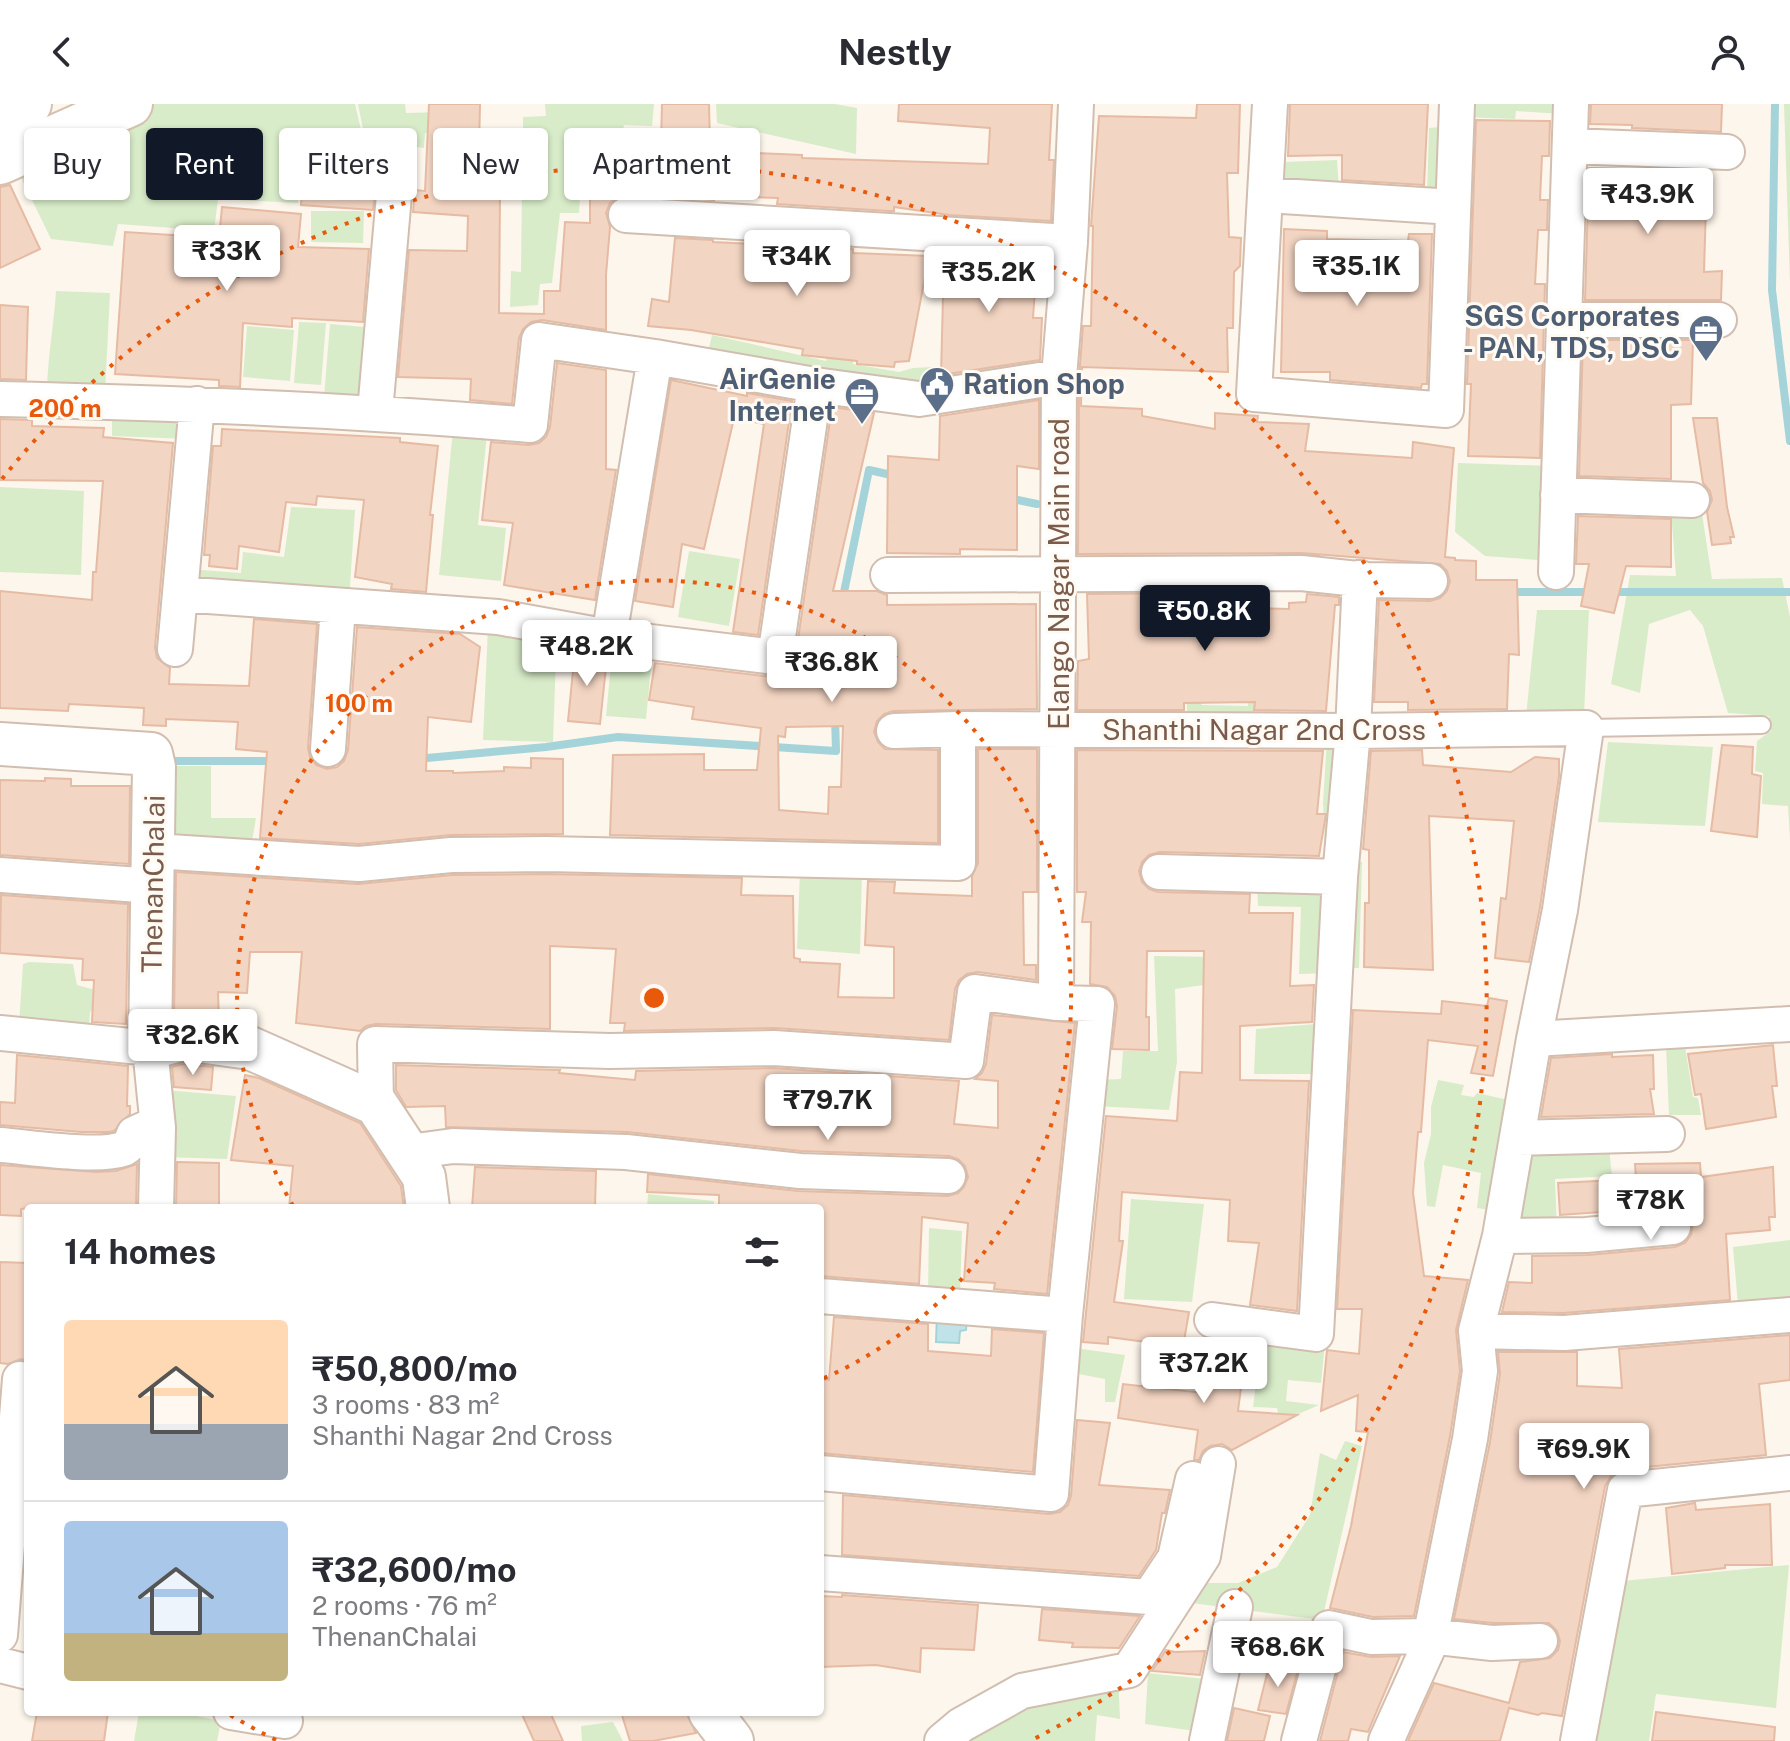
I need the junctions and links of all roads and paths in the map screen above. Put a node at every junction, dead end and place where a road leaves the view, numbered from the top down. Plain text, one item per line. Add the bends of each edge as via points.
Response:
1 (29, 104) edge
2 (130, 104) edge
3 (1076, 104) edge
4 (1270, 104) edge
5 (1457, 104) edge
6 (1571, 104) edge
7 (0, 117) edge
8 (1570, 146) junction
9 (1727, 152) dead end
10 (0, 162) edge
11 (1265, 195) junction
12 (394, 200) edge
13 (1453, 207) junction
14 (626, 215) dead end
15 (1070, 242) junction
16 (1563, 320) junction
17 (1719, 320) dead end
18 (655, 357) junction
19 (1059, 377) junction
20 (815, 385) junction
21 (0, 399) edge
22 (197, 404) junction
23 (375, 412) junction
24 (1558, 495) junction
25 (1692, 500) dead end
26 (1556, 572) dead end
27 (1059, 574) junction
28 (888, 575) dead end
29 (1360, 578) junction
30 (1430, 581) dead end
31 (180, 594) junction
32 (338, 606) junction
33 (609, 637) junction
34 (175, 649) dead end
35 (1762, 725) dead end
36 (1586, 728) junction
37 (958, 729) junction
38 (1059, 730) junction
39 (894, 731) dead end
40 (1353, 731) junction
41 (0, 744) edge
42 (328, 749) dead end
43 (154, 868) junction
44 (1159, 872) dead end
45 (0, 875) edge
46 (1340, 877) junction
47 (1056, 1003) junction
48 (1790, 1024) edge
49 (0, 1033) edge
50 (1534, 1039) junction
51 (150, 1048) junction
52 (376, 1104) junction
53 (158, 1128) junction
54 (1667, 1134) dead end
55 (1518, 1138) junction
56 (0, 1145) edge
57 (409, 1152) junction
58 (948, 1176) dead end
59 (156, 1204) edge
60 (427, 1204) edge
61 (1673, 1227) dead end
62 (1500, 1236) junction
63 (824, 1296) edge
64 (1065, 1315) junction
65 (1790, 1315) edge
66 (1212, 1320) dead end
67 (1476, 1331) junction
68 (16, 1378) edge
69 (824, 1473) edge
70 (1790, 1473) edge
71 (6, 1484) edge
72 (824, 1573) edge
73 (1235, 1607) dead end
74 (0, 1635) edge
75 (1429, 1636) junction
76 (1540, 1641) dead end
77 (0, 1665) edge
78 (24, 1671) edge
79 (255, 1716) edge
80 (713, 1716) edge
81 (285, 1721) dead end
82 (732, 1741) edge
83 (942, 1741) edge
84 (1207, 1741) edge
85 (1299, 1741) edge
86 (1386, 1741) edge
87 (1578, 1741) edge

1 - 7 main road
2 - 10 main road
3 - 15 street, Elango Nagar Main road
4 - 11 street
5 - 13 street
6 - 8 street
8 - 9 street
8 - 16 street
11 - 13 street
11 - 13 street via 1254,394 1446,410
12 - 23 street
14 - 15 street
15 - 19 street, Elango Nagar Main road
16 - 17 street
16 - 24 street
18 - 20 street
18 - 23 street via 539,340 530,425
18 - 33 street
19 - 20 street via 919,399
19 - 27 street, Elango Nagar Main road
20 - 33 street via 775,657
21 - 22 street
22 - 23 street
22 - 31 street
24 - 25 street
24 - 26 street
27 - 28 street
27 - 29 street via 1301,573
27 - 38 street, Elango Nagar Main road
29 - 30 street
29 - 40 street
31 - 32 street
31 - 34 street
32 - 33 street via 498,617
32 - 42 street
35 - 36 lane
36 - 40 street, Shanthi Nagar 2nd Cross
36 - 50 street via 1560,910
37 - 38 street, Shanthi Nagar 2nd Cross
37 - 39 street, Shanthi Nagar 2nd Cross
37 - 43 street via 958,863 546,854
38 - 40 street, Shanthi Nagar 2nd Cross
38 - 47 street, Elango Nagar Main road
40 - 46 street
41 - 43 street, ThenanChalai via 151,754
43 - 45 street
43 - 51 street, ThenanChalai
44 - 46 street
46 - 66 street via 1316,1334
47 - 52 street via 975,992 966,1061 774,1048 610,1051 375,1044
47 - 64 street via 1097,1004
48 - 50 street
49 - 51 street
50 - 55 street
51 - 52 street via 184,1039 250,1048
51 - 53 street
52 - 57 street
53 - 56 street via 134,1134 125,1148 106,1151
53 - 59 street
54 - 55 street
55 - 62 street
57 - 58 street via 453,1146 626,1152 800,1171
57 - 60 street via 424,1177
61 - 62 street
62 - 67 street
63 - 64 street
64 - 69 street via 1051,1494
65 - 67 street via 1564,1333
67 - 75 street via 1480,1371 1470,1439
68 - 71 street
70 - 87 street via 1625,1490
71 - 74 street
72 - 83 street via 1149,1597 1175,1558 1206,1471 1203,1556 1129,1670 1022,1691
73 - 84 street
75 - 76 street via 1492,1643
75 - 85 street via 1371,1637 1329,1628
75 - 86 street
77 - 78 street
79 - 81 street
80 - 82 street

